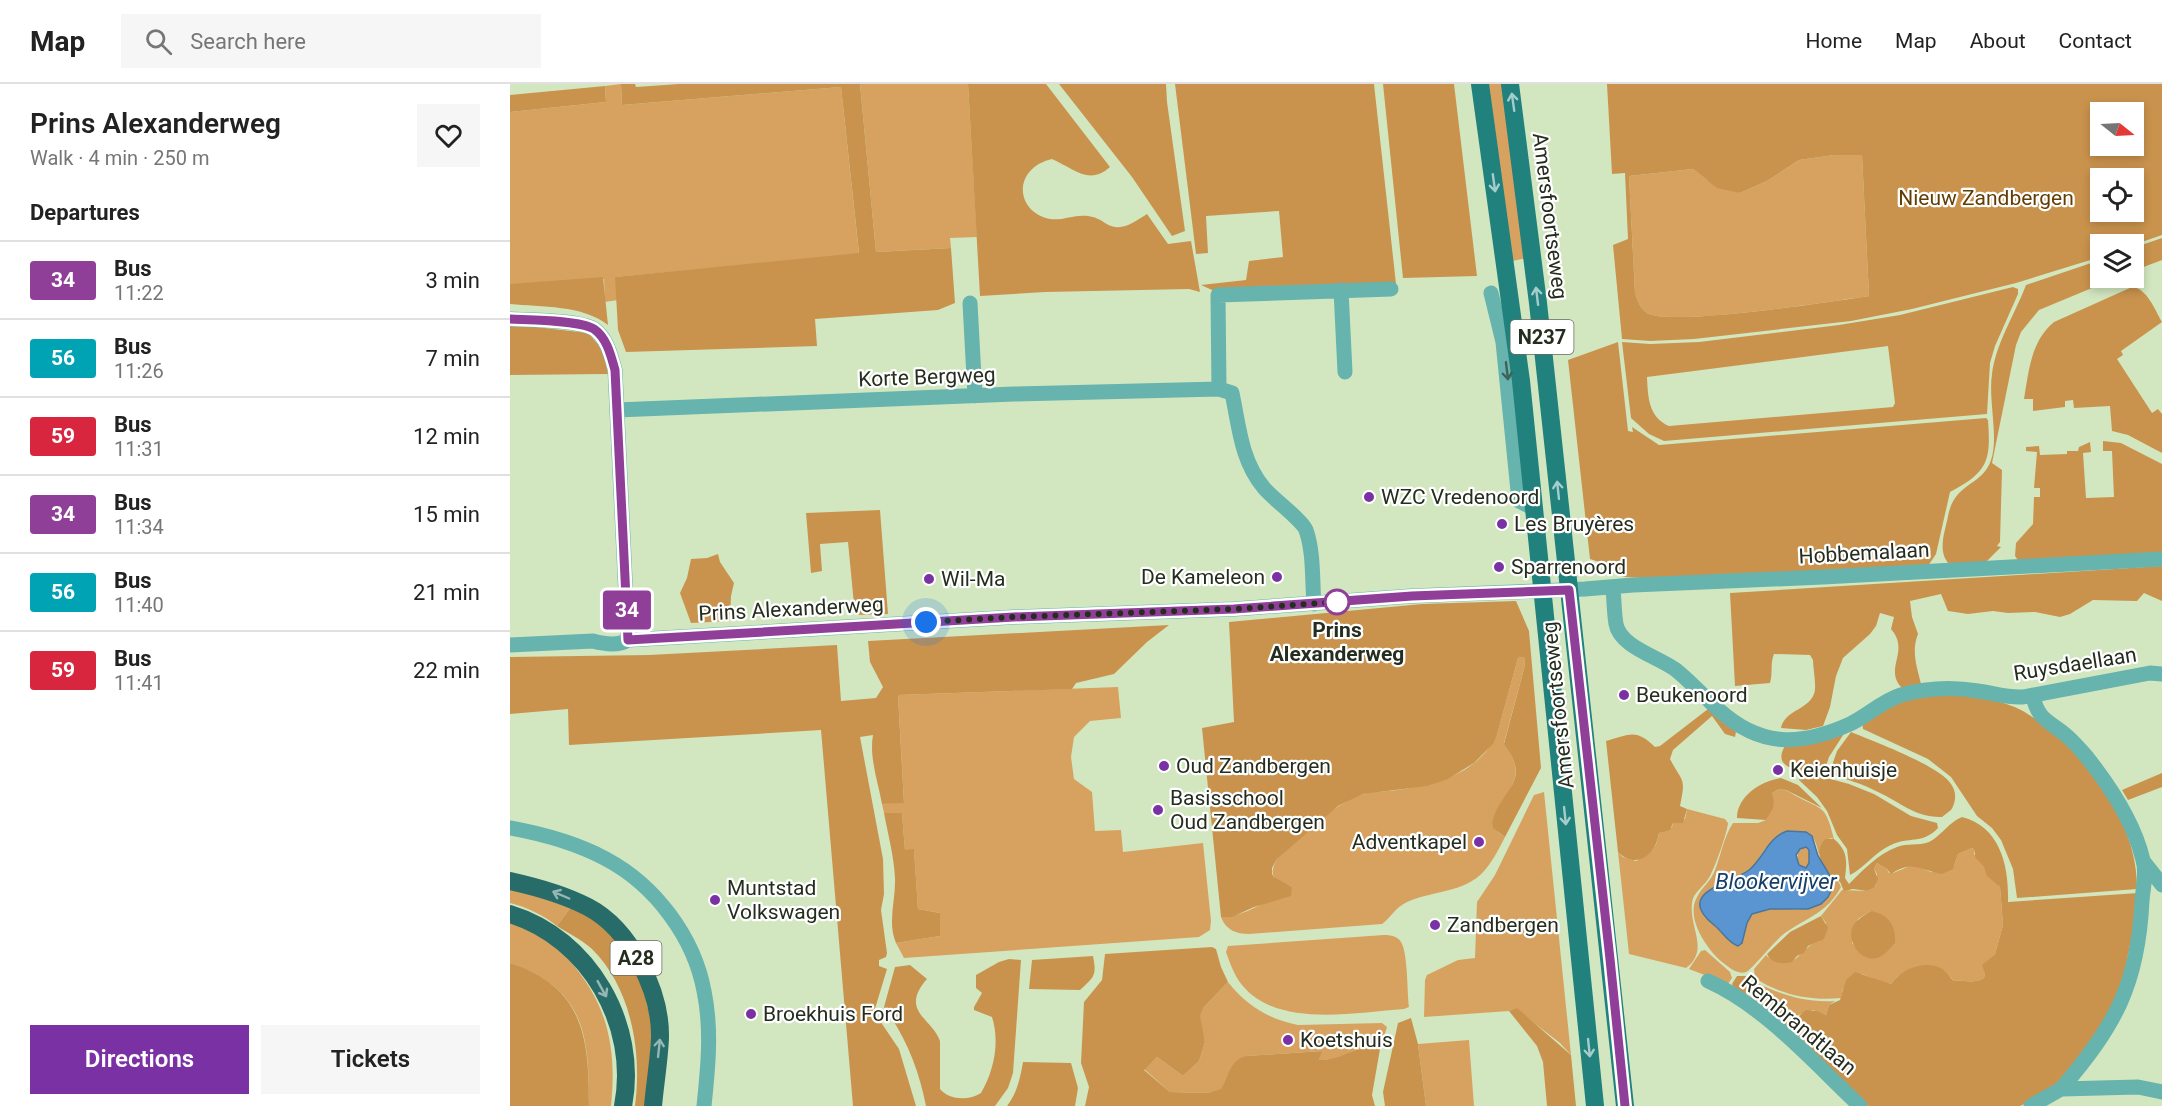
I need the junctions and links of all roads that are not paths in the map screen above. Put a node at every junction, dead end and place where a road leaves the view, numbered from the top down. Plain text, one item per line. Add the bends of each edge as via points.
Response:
1 (1480, 84) edge
2 (1510, 84) edge
3 (1391, 289) dead end
4 (1341, 290) junction
5 (1491, 293) dead end
6 (970, 303) dead end
7 (510, 319) edge
8 (1345, 372) dead end
9 (1219, 389) junction
10 (975, 396) junction
11 (617, 410) junction
12 (1535, 509) junction
13 (2162, 559) edge
14 (1613, 588) junction
15 (1569, 590) junction
16 (1543, 591) junction
17 (1314, 604) junction
18 (628, 640) junction
19 (510, 645) edge
20 (2162, 674) edge
21 (2033, 696) junction
22 (510, 828) edge
23 (2144, 862) junction
24 (510, 881) edge
25 (2162, 885) edge
26 (510, 914) edge
27 (1708, 981) dead end
28 (625, 1077) junction
29 (2061, 1089) junction
30 (2162, 1092) edge
31 (616, 1106) edge
32 (623, 1106) edge
33 (629, 1106) edge
34 (653, 1106) edge
35 (704, 1106) edge
36 (1595, 1106) edge
37 (1625, 1106) edge
38 (1860, 1106) edge
39 (2031, 1106) edge

1 -> 12 main road, Amersfoortseweg / N237 via 1510,291
15 -> 2 main road, Amersfoortseweg / N237
3 - 4 street
4 - 8 street
4 - 9 street via 1218,295
5 -> 12 street via 1503,342 1519,501
6 - 10 street
7 - 11 street via 594,329 611,353
9 - 10 street, Korte Bergweg
9 - 17 street via 1232,393 1245,458 1255,476 1305,528
10 - 11 street, Korte Bergweg
11 - 18 street
12 - 16 main road, Amersfoortseweg / N237
13 - 14 street, Hobbemalaan
14 - 15 street, Hobbemalaan
14 - 21 street, Ruysdaellaan via 1616,626 1623,638 1676,669 1738,726 1777,739 1805,740 1852,723 1900,695 1925,690 1953,688 2014,698
15 - 16 street, Hobbemalaan
15 - 37 main road, Amersfoortseweg / N237
16 - 17 street, Prins Alexanderweg
16 -> 36 main road, Amersfoortseweg / N237
17 - 18 street, Prins Alexanderweg
18 - 19 street, Prins Alexanderweg
20 - 21 street, Ruysdaellaan via 2150,673
21 - 23 street via 2040,716 2067,736 2104,781 2129,822
22 - 35 street via 537,833 607,859 641,883 670,914 692,951 705,992 710,1045
23 - 25 street
23 - 29 street via 2137,952 2119,1010
34 -> 24 highway, A28 via 660,1036 656,1006 648,976 629,946 612,925 590,908 554,892
26 -> 28 highway, A28 via 536,924 566,944 594,975 619,1025
27 - 38 street, Rembrandtlaan via 1747,1003 1775,1026
28 - 31 highway, A28
28 - 32 highway, A28
28 - 33 highway, A28
29 - 30 street via 2138,1087
29 - 39 street

